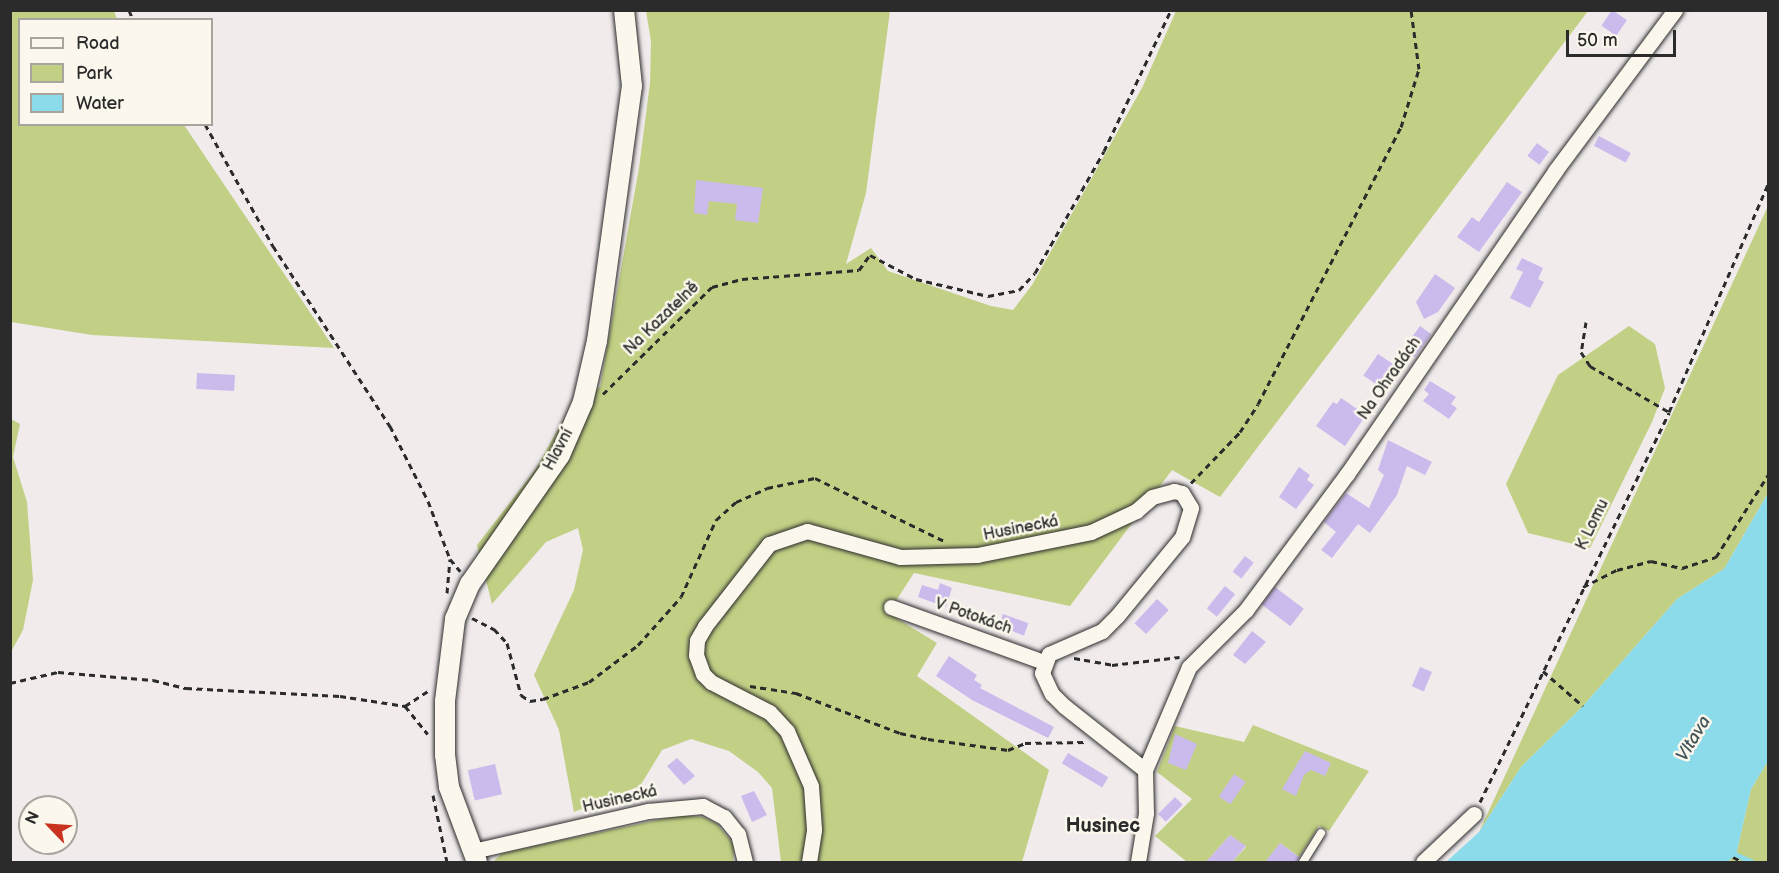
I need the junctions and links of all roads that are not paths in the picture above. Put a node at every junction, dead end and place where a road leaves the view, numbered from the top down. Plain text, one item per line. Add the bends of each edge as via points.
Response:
1 (624, 10) edge
2 (1675, 10) edge
3 (891, 607) dead end
4 (1044, 662) junction
5 (1145, 771) junction
6 (1474, 814) road end
7 (1321, 833) dead end
8 (475, 857) edge
9 (745, 862) edge
10 (809, 862) edge
11 (1138, 862) edge
12 (1303, 862) edge
13 (1423, 862) edge

1 - 8 street, Hlavní via 632,86 597,341 583,402 560,455 470,584 457,611 448,657 445,755 449,787
2 - 5 street, Na Ohradách via 1555,171 1347,474 1246,610 1197,657 1183,678
3 - 4 street, V Potokách
4 - 5 street via 1042,673 1052,694
4 - 10 street, Husinecká via 1058,648 1102,631 1182,537 1191,508 1182,494 1164,491 1136,511 1091,532 977,555 900,557 819,533 782,537 770,544 697,640 696,655 703,674 769,712 787,731 802,760 813,806
5 - 11 street via 1146,813
6 - 13 street
7 - 12 lane
8 - 9 street, Husinecká via 648,810 703,806 724,817 738,834

